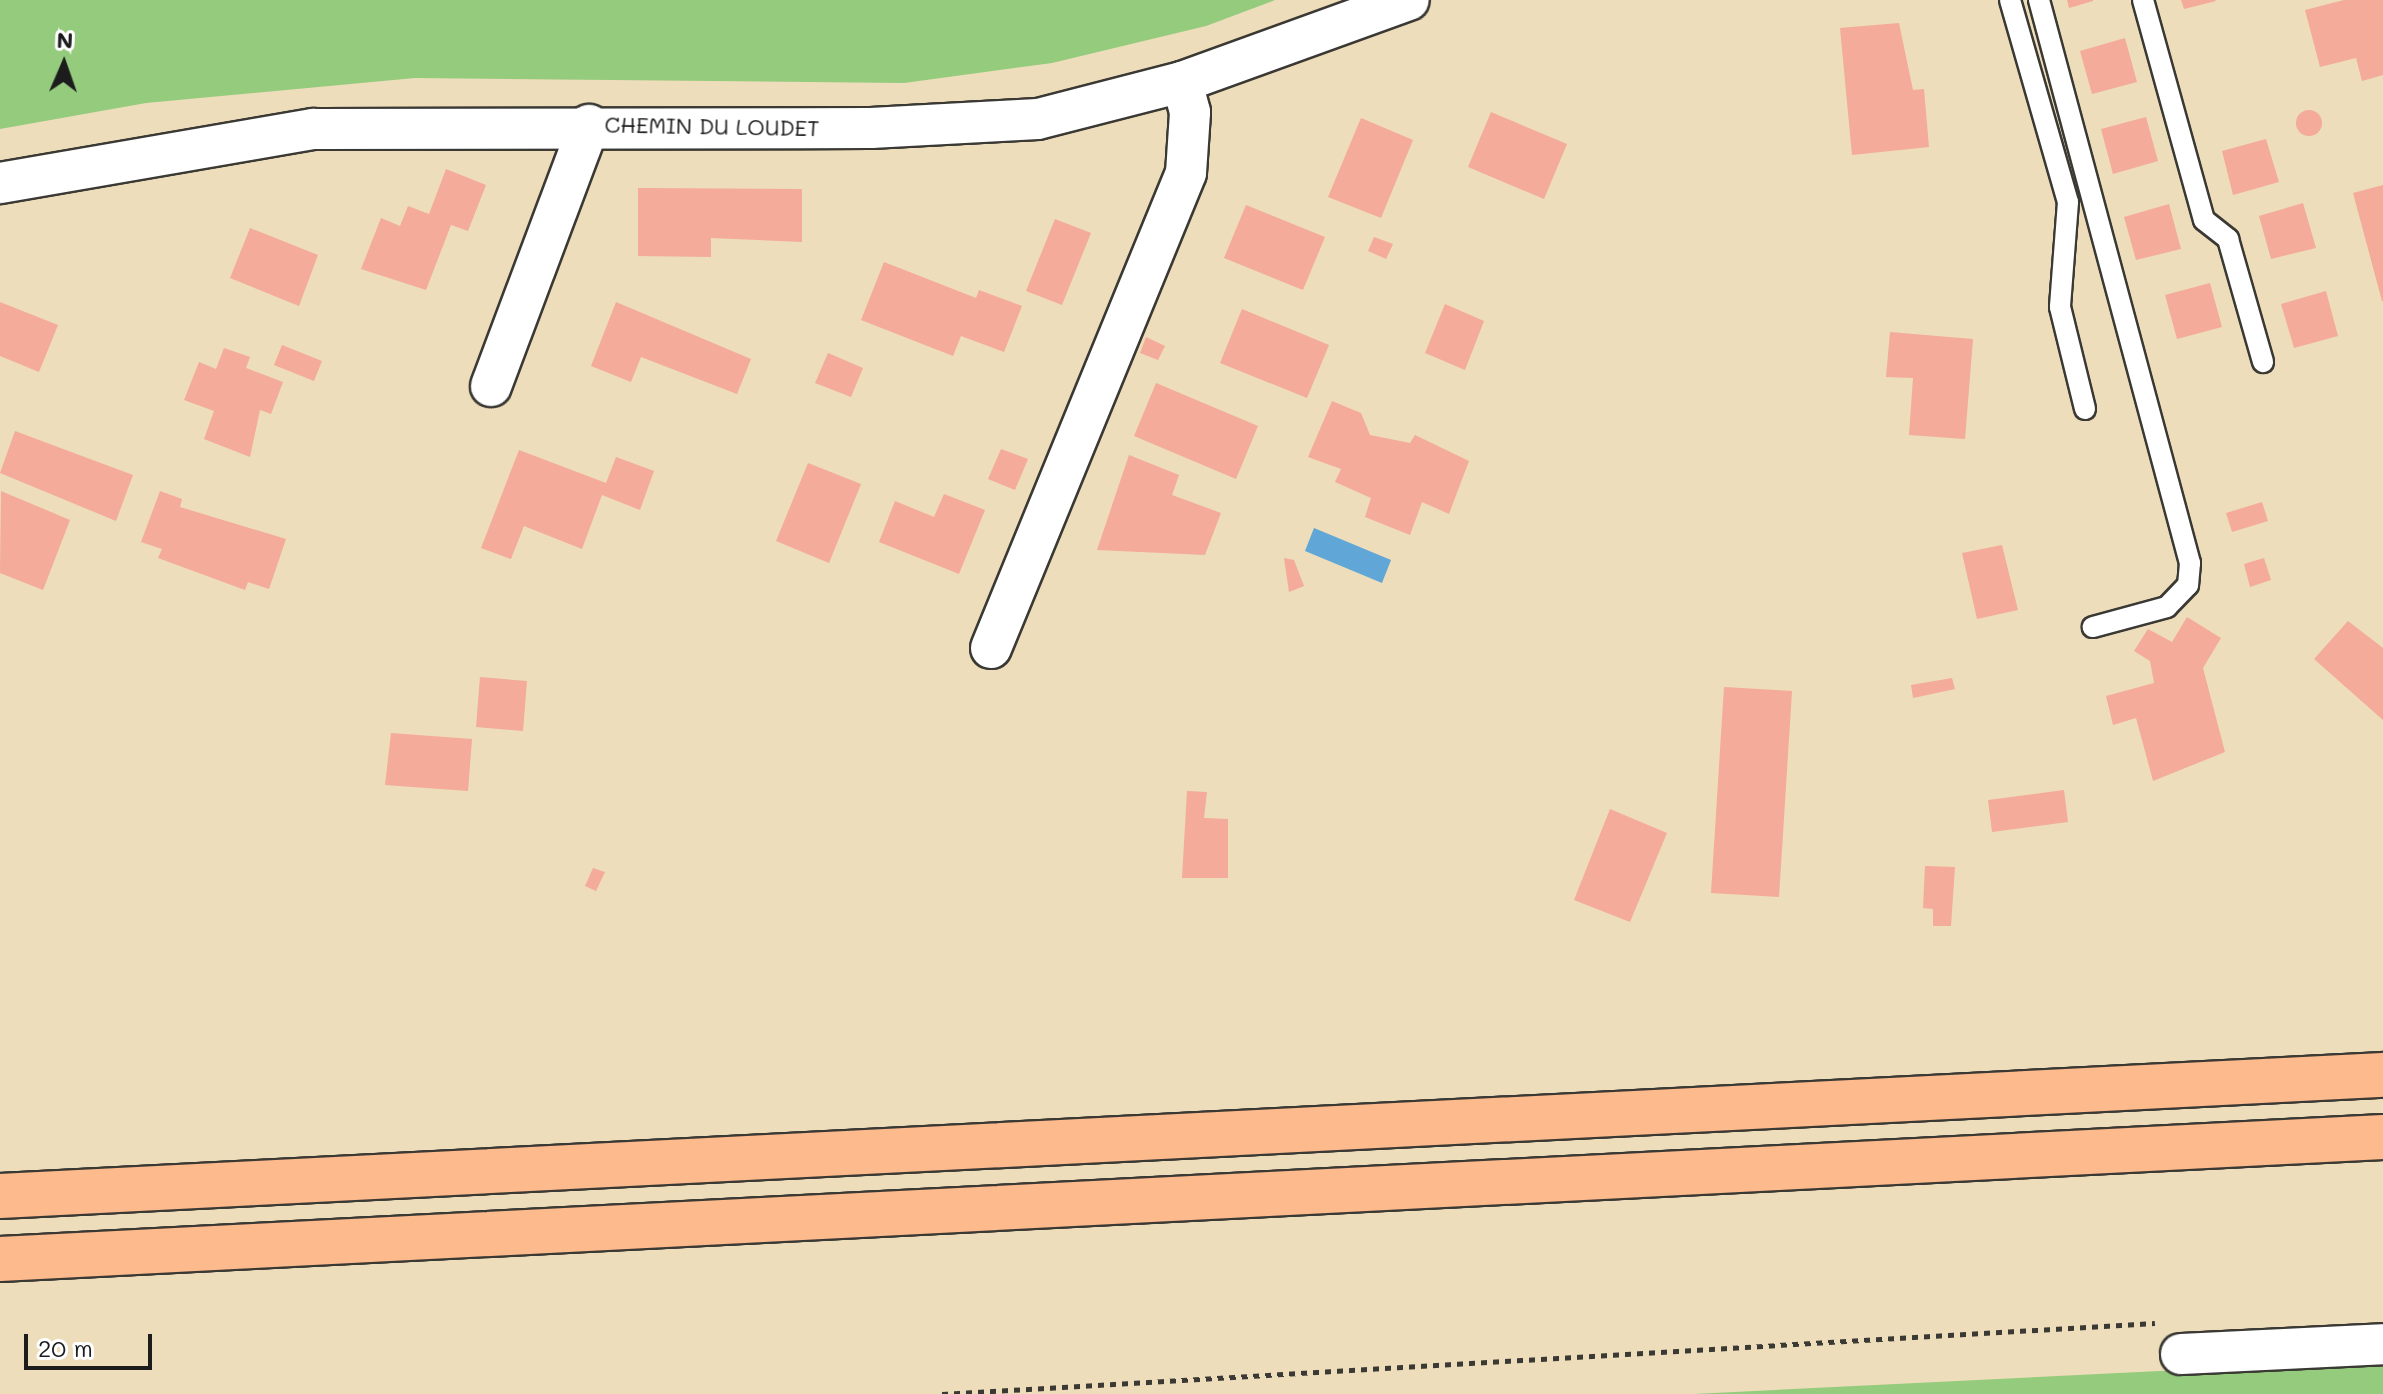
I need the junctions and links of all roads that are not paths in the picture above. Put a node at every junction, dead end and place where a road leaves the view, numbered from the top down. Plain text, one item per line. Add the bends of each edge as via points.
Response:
1 (1409, 0) edge
2 (2010, 0) edge
3 (2039, 0) edge
4 (2143, 0) edge
5 (1182, 82) junction
6 (589, 125) junction
7 (0, 183) edge
8 (2263, 362) dead end
9 (491, 386) dead end
10 (2085, 409) dead end
11 (2093, 627) dead end
12 (991, 648) dead end
13 (2383, 1075) edge
14 (2383, 1137) edge
15 (0, 1196) edge
16 (0, 1259) edge
17 (2172, 1338) road end
18 (2383, 1344) edge

1 - 5 street, CHEMIN DU LOUDET
2 - 10 lane via 2068,202 2060,307
3 - 11 lane via 2190,563 2188,585 2167,607
4 - 8 lane via 2204,220 2228,239
5 - 6 street, CHEMIN DU LOUDET via 1038,119 978,124
5 - 12 street via 1190,112 1186,173
6 - 7 street, CHEMIN DU LOUDET via 313,129
6 - 9 street
13 - 15 highway
14 - 16 highway
17 - 18 street

